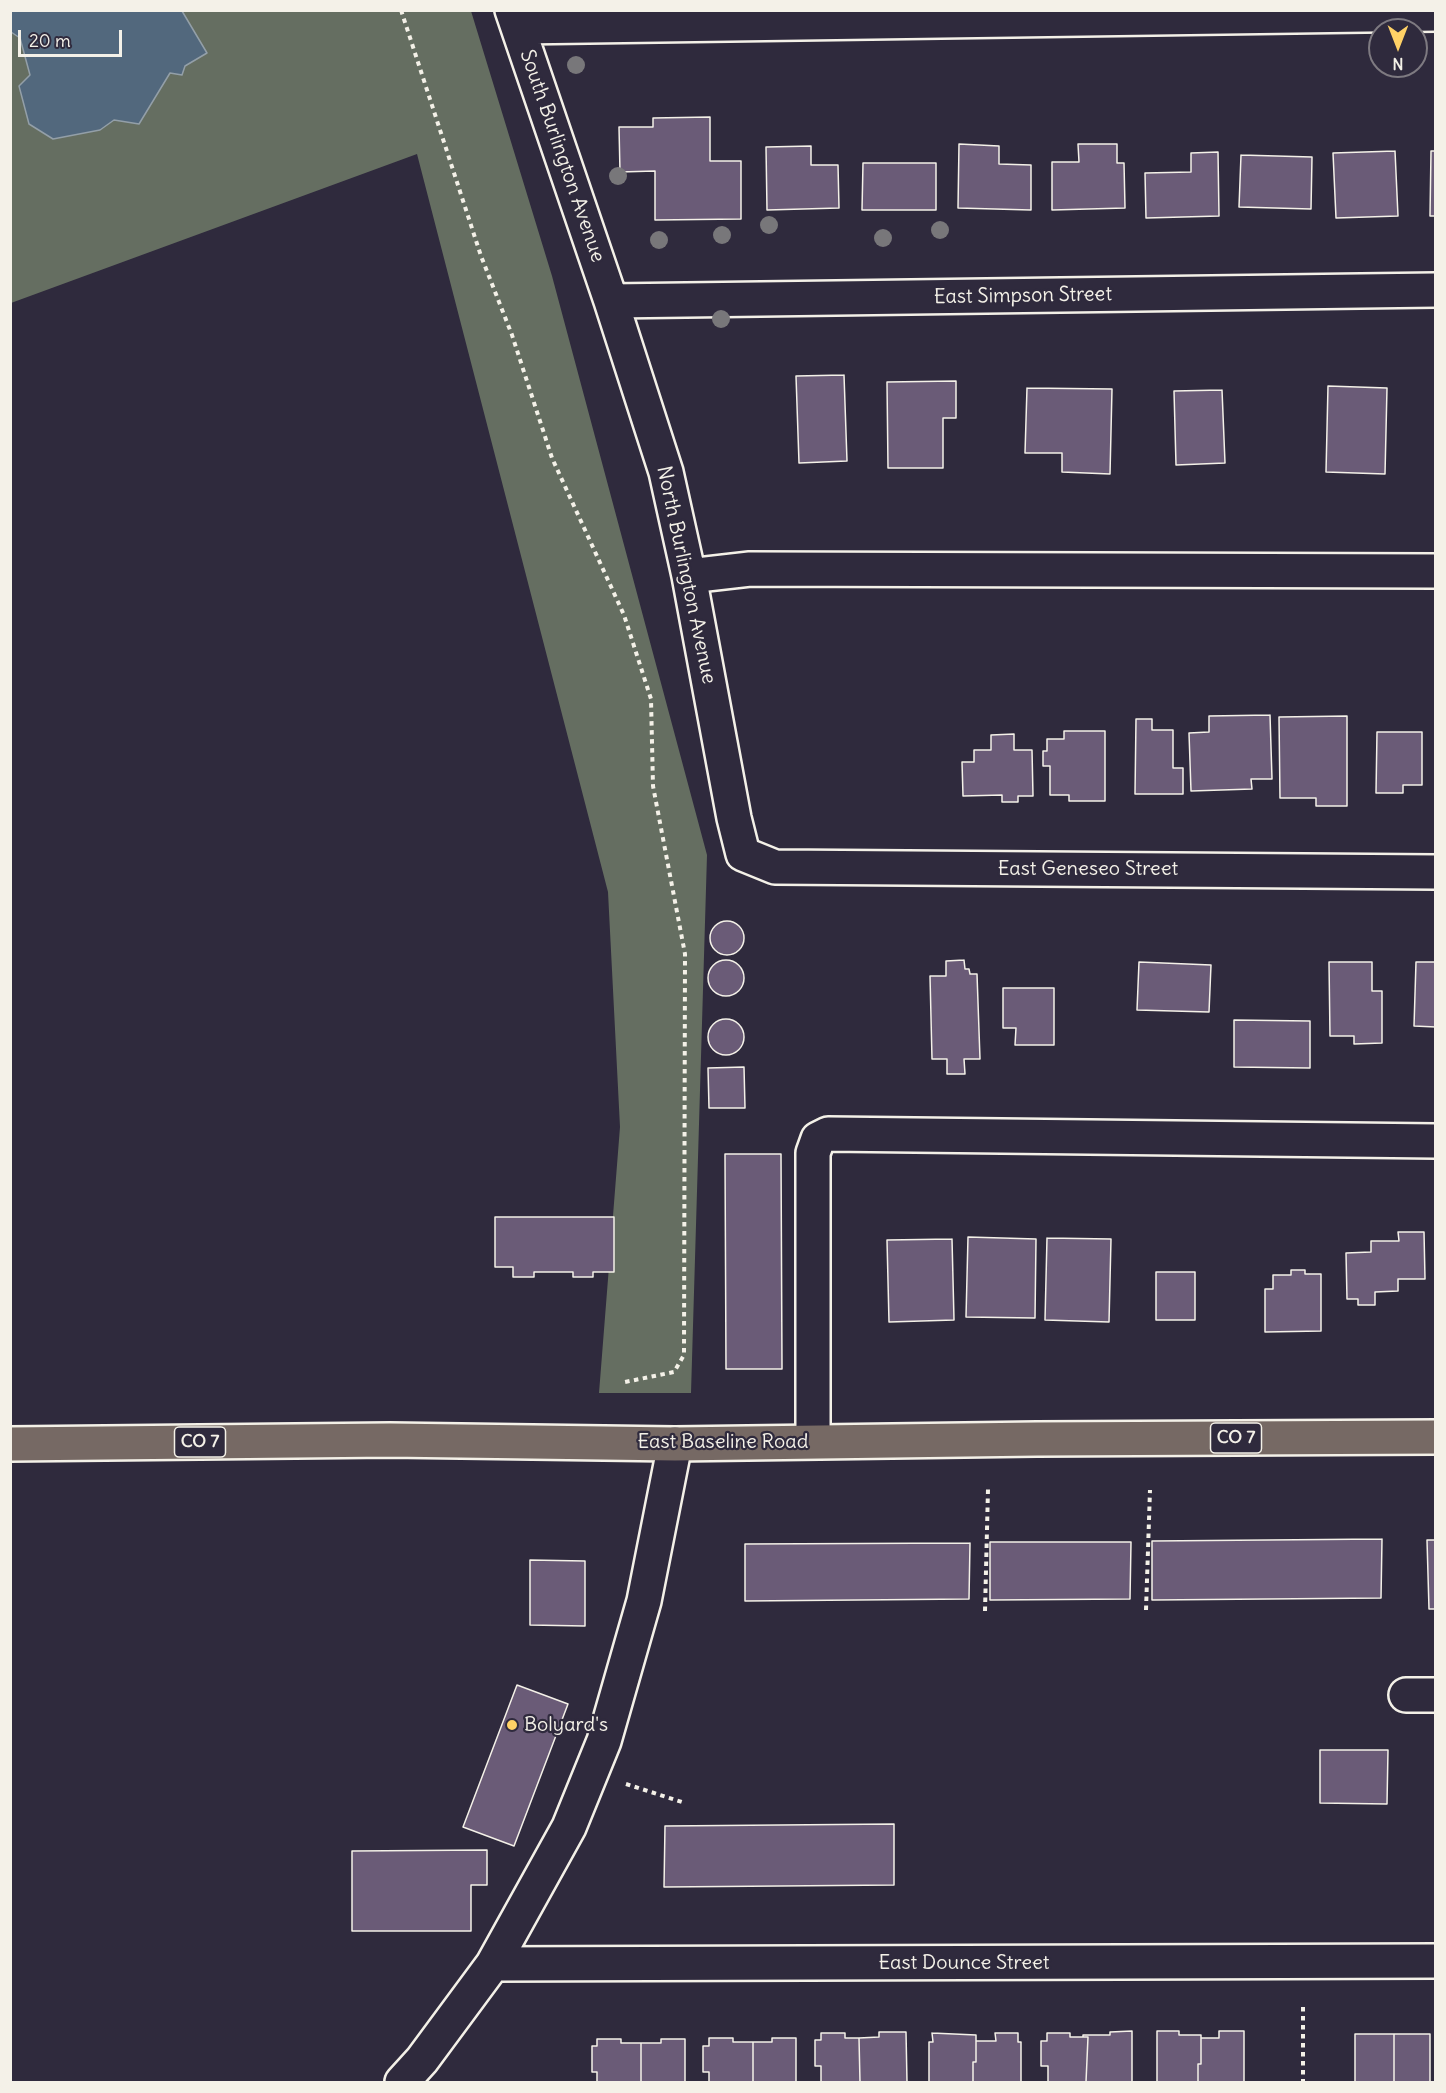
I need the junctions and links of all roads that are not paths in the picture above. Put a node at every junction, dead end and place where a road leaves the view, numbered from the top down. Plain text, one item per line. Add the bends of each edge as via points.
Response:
1 (1436, 14) edge
2 (515, 19) edge
3 (1436, 290) edge
4 (611, 301) junction
5 (1436, 571) edge
6 (689, 576) junction
7 (743, 854) joint
8 (1436, 872) edge
9 (1436, 1141) edge
10 (1436, 1437) edge
11 (813, 1442) junction
12 (10, 1444) edge
13 (675, 1444) junction
14 (1436, 1961) edge
15 (493, 1964) junction
16 (402, 2082) edge

1 - 2 street
2 - 4 street, South Burlington Avenue
3 - 4 street, East Simpson Street
4 - 6 street, North Burlington Avenue via 666,472
5 - 6 street via 750,569
6 - 7 street, North Burlington Avenue
7 - 8 street, East Geneseo Street via 775,867
9 - 11 street via 828,1134 818,1139 813,1153
10 - 11 main road, East Baseline Road / CO 7
11 - 13 main road, East Baseline Road / CO 7
12 - 13 main road, East Baseline Road / CO 7 via 390,1440
13 - 15 street via 644,1600 604,1741 569,1827
14 - 15 street, East Dounce Street
15 - 16 street

